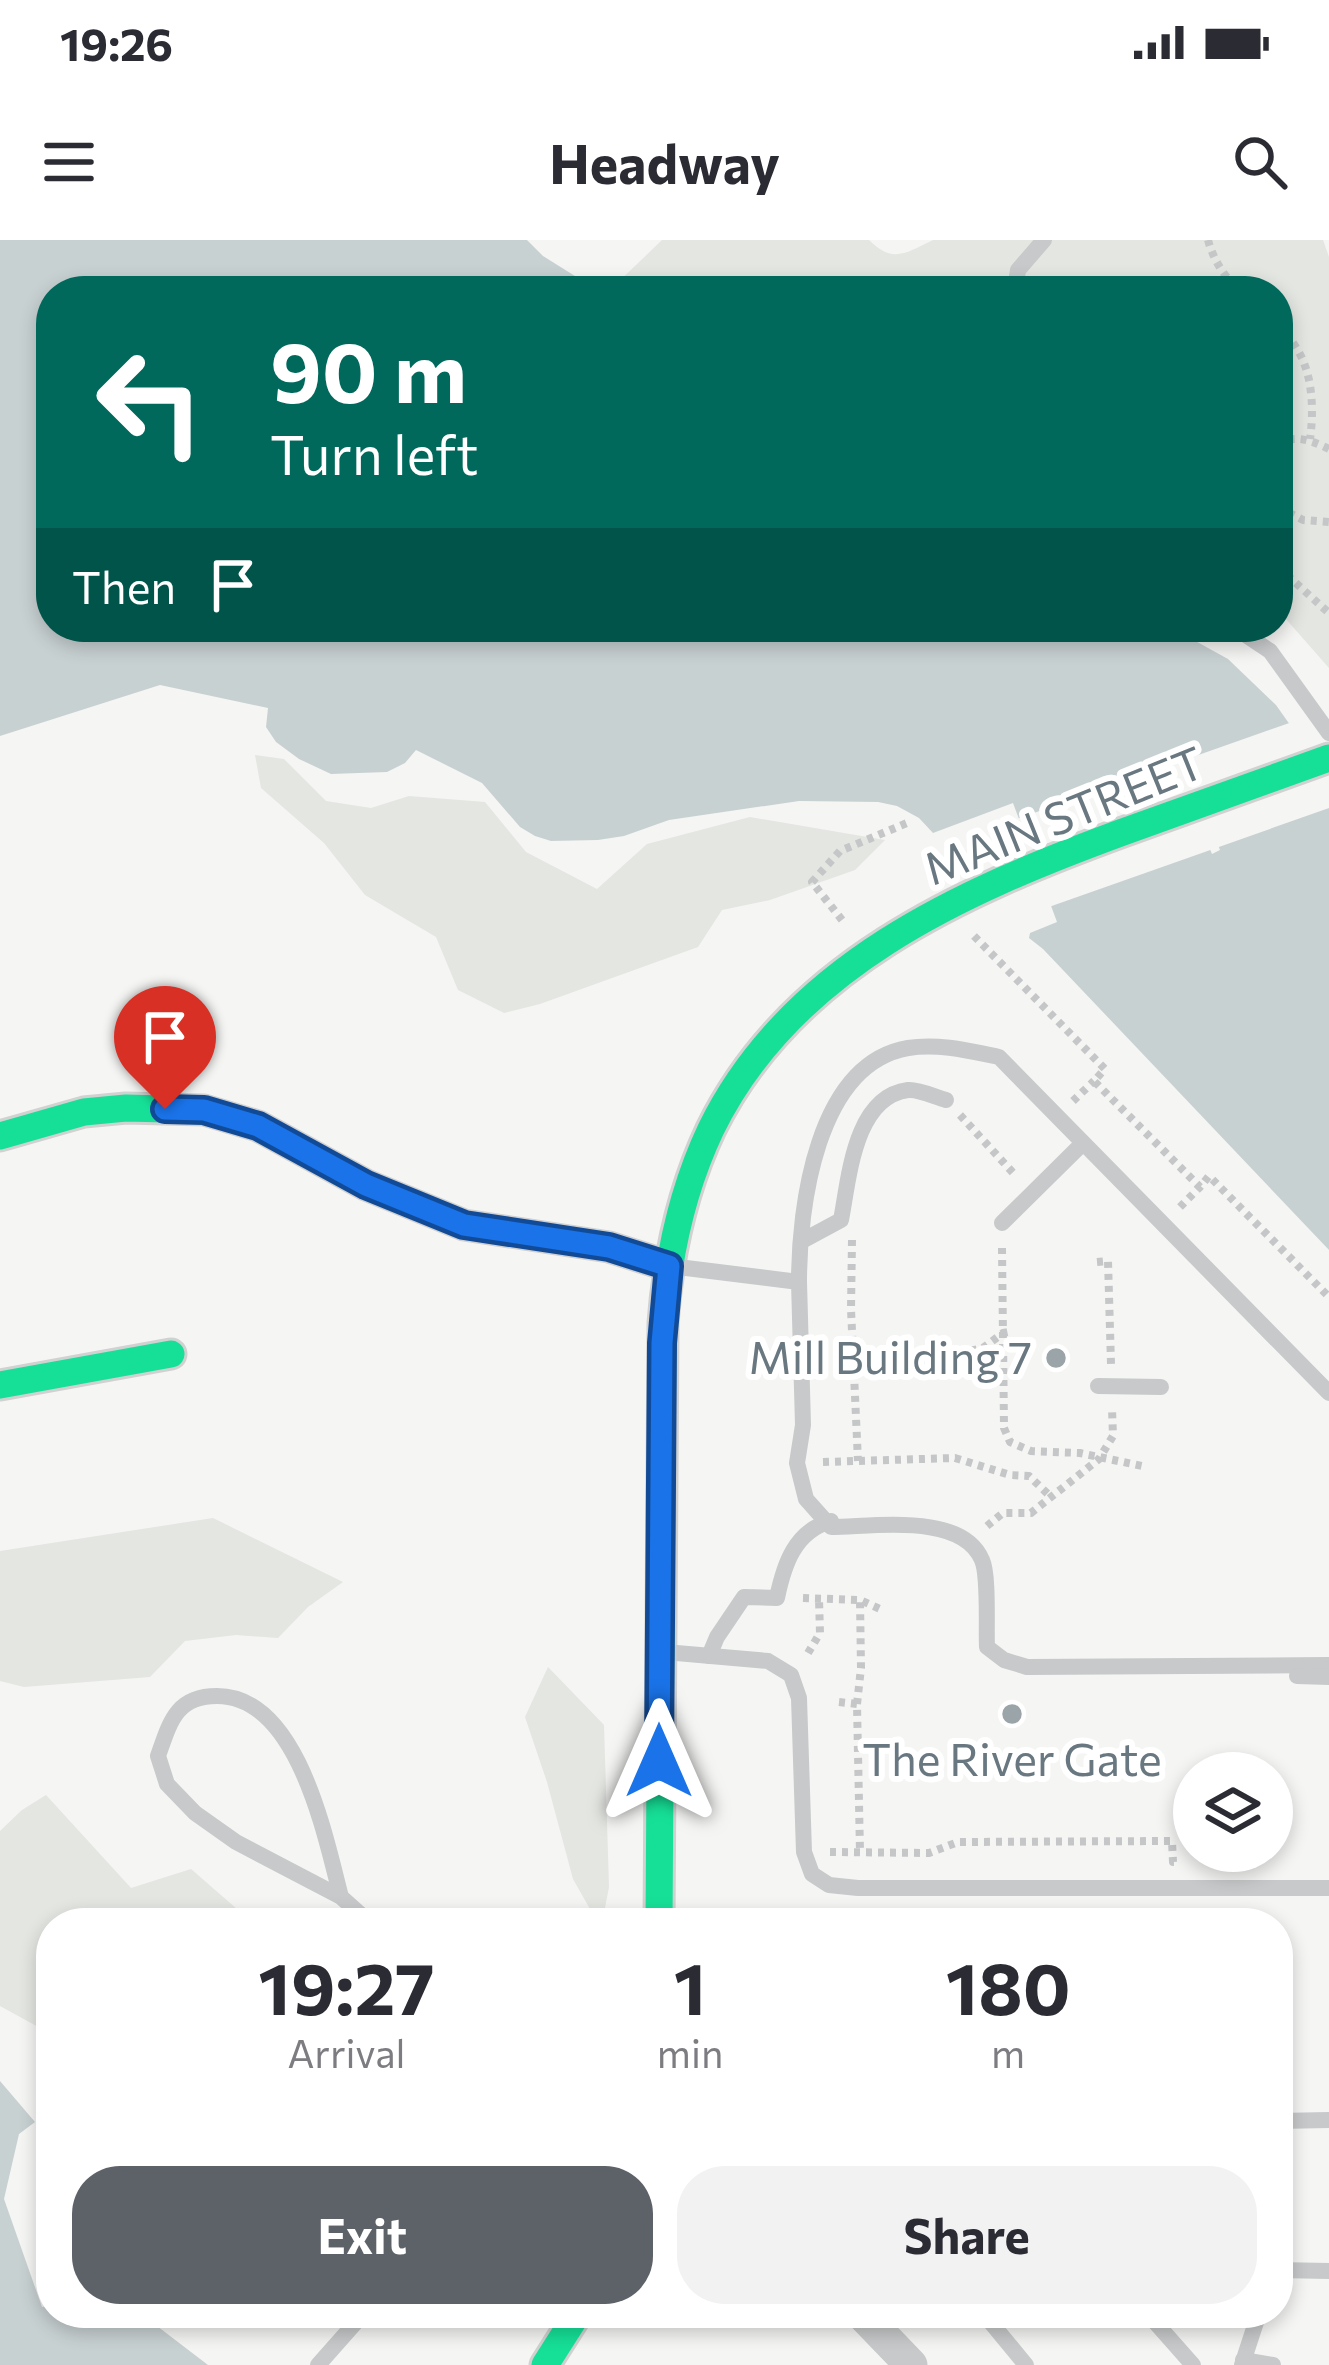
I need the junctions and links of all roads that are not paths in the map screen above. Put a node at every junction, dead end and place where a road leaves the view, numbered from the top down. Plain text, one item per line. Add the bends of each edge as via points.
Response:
1 (1044, 240) edge
2 (1017, 276) edge
3 (1256, 642) edge
4 (1329, 733) edge
5 (1329, 758) edge
6 (946, 1100) road end
7 (0, 1136) edge
8 (1083, 1143) junction
9 (1002, 1223) road end
10 (802, 1241) junction
11 (669, 1266) junction
12 (799, 1282) junction
13 (171, 1354) dead end
14 (0, 1385) edge
15 (1098, 1386) dead end
16 (1161, 1387) dead end
17 (1329, 1393) edge
18 (658, 1652) junction
19 (709, 1656) junction
20 (1329, 1665) edge
21 (1329, 1677) edge
22 (1329, 1888) edge
23 (341, 1898) junction
24 (353, 1908) edge
25 (658, 1908) edge
26 (1329, 2120) edge
27 (1293, 2121) edge
28 (1293, 2270) edge
29 (1329, 2271) edge
30 (351, 2328) edge
31 (568, 2328) edge
32 (875, 2328) edge
33 (995, 2328) edge
34 (1161, 2328) edge
35 (1253, 2328) edge
36 (1242, 2362) edge
37 (318, 2365) edge
38 (545, 2365) edge
39 (911, 2365) edge
40 (1026, 2365) edge
41 (1193, 2365) edge
42 (1273, 2365) edge

1 - 2 lane
3 - 4 lane
5 - 11 main road, MAIN STREET via 1016,871 836,974 782,1024 734,1086 684,1193
6 - 10 lane via 910,1090 881,1101 857,1138 841,1220
7 - 11 main road via 84,1112 204,1110 258,1126 366,1185 464,1225 609,1247
8 - 9 lane
8 - 10 lane via 999,1057 906,1048 848,1084 828,1118 811,1169
8 - 17 lane
10 - 12 lane
11 - 12 lane
11 - 18 main road, MAIN STREET
12 - 20 lane via 797,1463 806,1499 831,1527 934,1526 964,1538 983,1561 987,1647 1004,1660 1028,1667
13 - 14 main road
15 - 16 lane
18 - 19 lane
18 - 25 main road, MAIN STREET
19 - 21 lane via 744,1597 777,1598 784,1563 819,1524 948,1520 975,1542 985,1654 1013,1672
19 - 22 lane via 768,1661 797,1686 803,1852 812,1874 829,1885
23 - 23 lane via 236,1842 167,1784 158,1756 178,1708 199,1696 230,1696 267,1715 297,1759
23 - 24 lane
26 - 27 lane
28 - 29 lane
30 - 37 lane
31 - 38 main road
32 - 39 street
33 - 40 lane
34 - 41 lane
35 - 36 lane
36 - 42 lane

